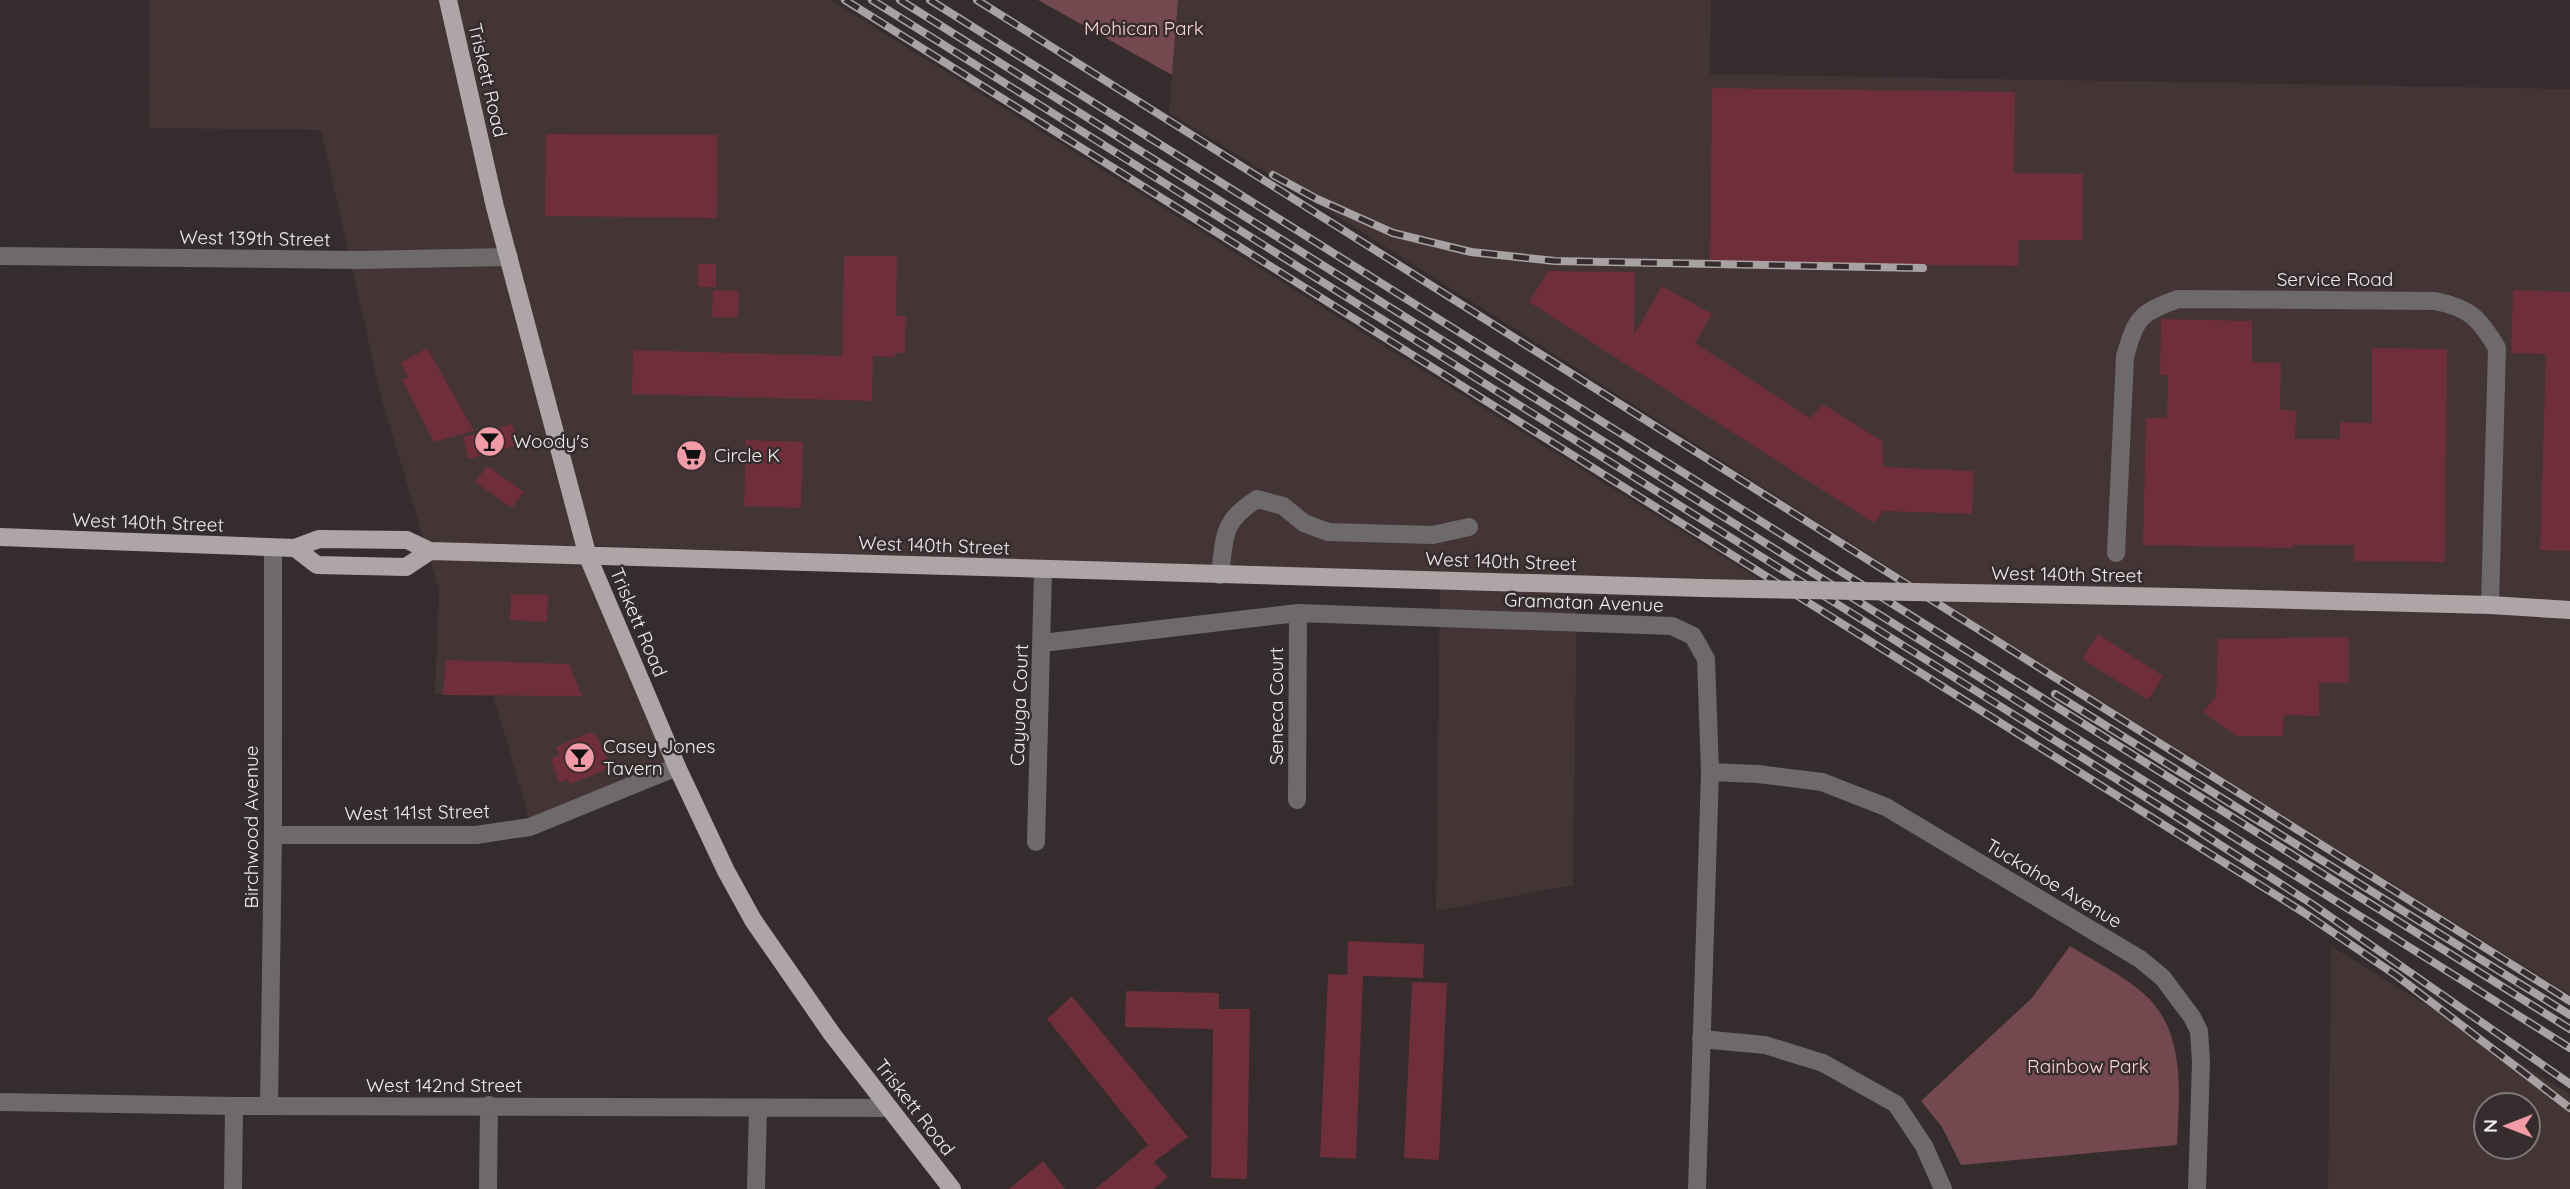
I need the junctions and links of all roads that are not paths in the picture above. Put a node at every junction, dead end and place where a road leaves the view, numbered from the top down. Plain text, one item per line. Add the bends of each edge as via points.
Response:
1 (448, 0) edge
2 (0, 256) edge
3 (509, 257) junction
4 (1469, 527) dead end
5 (0, 537) edge
6 (273, 548) junction
7 (295, 548) junction
8 (430, 551) junction
9 (2116, 553) dead end
10 (588, 556) junction
11 (1043, 569) junction
12 (1220, 575) junction
13 (2490, 605) junction
14 (2570, 610) edge
15 (1298, 613) junction
16 (1042, 643) junction
17 (677, 767) junction
18 (1710, 772) junction
19 (1297, 800) dead end
20 (273, 835) junction
21 (1036, 842) dead end
22 (1701, 1039) junction
23 (0, 1102) edge
24 (489, 1105) junction
25 (234, 1106) junction
26 (269, 1106) junction
27 (758, 1108) junction
28 (888, 1108) junction
29 (233, 1189) edge
30 (488, 1189) edge
31 (755, 1189) edge
32 (952, 1189) edge
33 (1696, 1189) edge
34 (1943, 1189) edge
35 (2197, 1189) edge

1 - 3 main road, Triskett Road
2 - 3 street, West 139th Street
3 - 10 main road, Triskett Road
4 - 12 street via 1433,535 1328,532 1304,523 1283,506 1257,499 1242,509 1226,530
5 - 6 main road, West 140th Street
6 - 7 main road, West 140th Street
6 - 20 street, Birchwood Avenue
7 - 8 main road, West 140th Street via 319,539 407,540
7 - 8 main road, West 140th Street via 317,565 406,567
8 - 10 main road, West 140th Street
9 - 13 street, Service Road via 2125,357 2133,330 2150,309 2178,299 2435,300 2460,306 2484,326 2497,348
10 - 11 main road, West 140th Street
10 - 17 main road, Triskett Road
11 - 12 main road, West 140th Street
11 - 16 street, Cayuga Court
12 - 13 main road, West 140th Street, bridge
13 - 14 main road, West 140th Street
15 - 16 street, Gramatan Avenue
15 - 18 street, Gramatan Avenue via 1672,626 1693,636 1706,659
15 - 19 street, Seneca Court
16 - 21 street, Cayuga Court
17 - 20 street, West 141st Street via 530,827 476,835
17 - 28 main road, Triskett Road via 753,920
18 - 22 street, Gramatan Avenue
18 - 35 street, Tuckahoe Avenue via 1822,782 1886,807 2140,959 2164,978 2199,1031
20 - 26 street, Birchwood Avenue
22 - 33 street, Gramatan Avenue
22 - 34 street via 1765,1045 1823,1063 1896,1104 1924,1146
23 - 25 street, West 142nd Street
24 - 26 street, West 142nd Street
24 - 27 street, West 142nd Street
24 - 30 street
25 - 26 street, West 142nd Street
25 - 29 street
27 - 28 street, West 142nd Street
27 - 31 street
28 - 32 main road, Triskett Road

